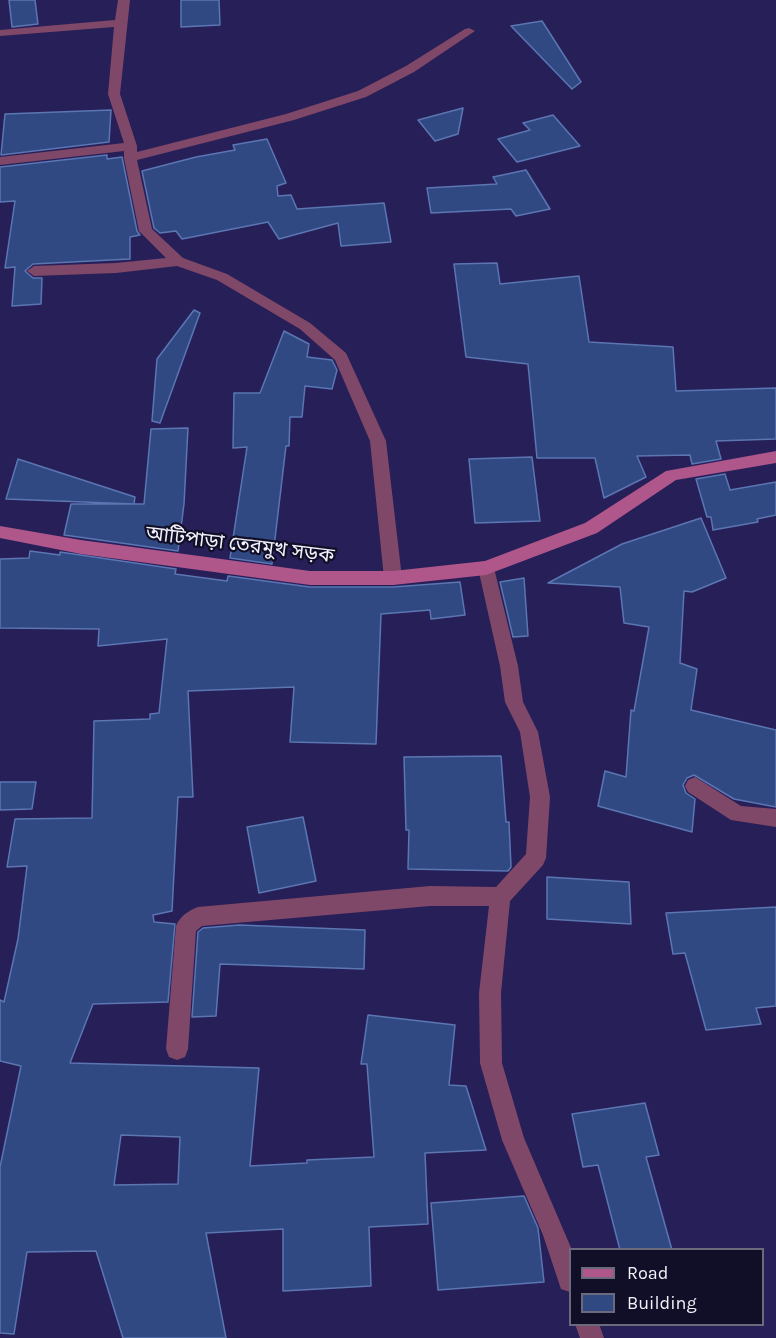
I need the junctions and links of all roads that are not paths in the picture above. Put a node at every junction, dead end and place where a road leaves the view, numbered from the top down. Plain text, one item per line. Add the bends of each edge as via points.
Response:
1 (124, 0) edge
2 (120, 23) junction
3 (469, 31) dead end
4 (0, 33) edge
5 (130, 152) junction
6 (0, 161) edge
7 (178, 261) junction
8 (34, 271) dead end
9 (776, 457) edge
10 (0, 532) edge
11 (486, 568) junction
12 (393, 578) junction
13 (695, 786) dead end
14 (776, 818) edge
15 (500, 897) junction
16 (177, 1049) dead end
17 (569, 1277) edge

1 - 2 street
2 - 4 street
2 - 5 street via 114,94
3 - 5 street via 362,94 290,117
5 - 6 street
5 - 7 street via 146,231
7 - 8 street
7 - 12 street via 222,277 305,326 340,357 378,441
9 - 11 main road, আটিপাড়া তেরমুখ সড়ক via 672,475 591,528
10 - 12 main road, আটিপাড়া তেরমুখ সড়ক via 309,578
11 - 12 main road, আটিপাড়া তেরমুখ সড়ক
11 - 15 street via 514,702 529,732 540,797 536,858
13 - 14 street via 738,813
15 - 16 street via 430,896 198,916 186,926
15 - 17 street via 490,993 491,1063 513,1140

